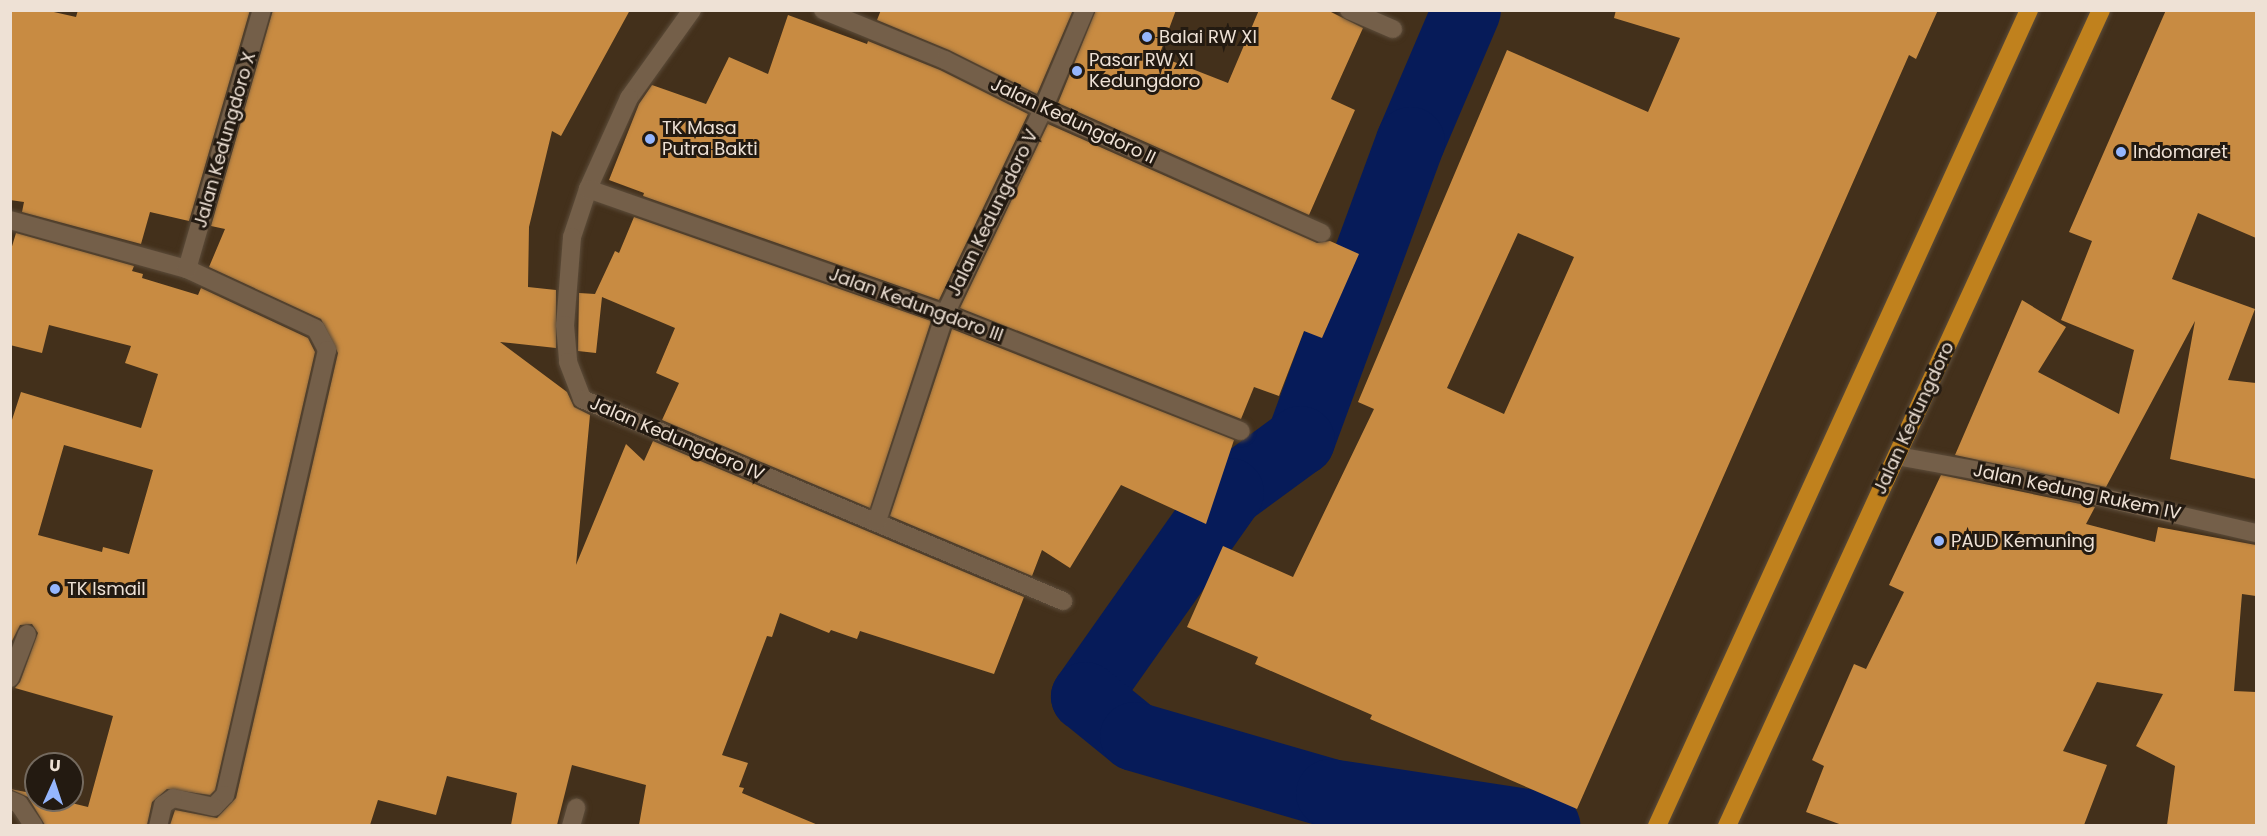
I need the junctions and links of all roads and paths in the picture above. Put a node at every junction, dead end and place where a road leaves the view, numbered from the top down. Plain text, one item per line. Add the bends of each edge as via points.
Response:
1 (262, 10) edge
2 (692, 10) edge
3 (823, 10) edge
4 (1085, 10) edge
5 (1349, 10) edge
6 (2029, 10) edge
7 (2101, 10) edge
8 (1393, 29) dead end
9 (1043, 110) junction
10 (588, 189) junction
11 (10, 220) edge
12 (1322, 234) dead end
13 (187, 269) junction
14 (945, 314) junction
15 (1241, 431) dead end
16 (1897, 456) junction
17 (877, 521) junction
18 (2256, 533) edge
19 (1064, 601) dead end
20 (27, 634) dead end
21 (10, 678) edge
22 (15, 802) edge
23 (34, 825) edge
24 (158, 825) edge
25 (1657, 825) edge
26 (1727, 825) edge

1 - 13 street, Jalan Kedungdoro X
2 - 10 street, Jalan Kedungdoro IV via 629,98
3 - 9 street, Jalan Kedungdoro II via 945,60
4 - 9 street, Jalan Kedungdoro V
5 - 8 street
6 - 25 main road
7 - 16 main road, Jalan Kedungdoro
9 - 12 street, Jalan Kedungdoro II
9 - 14 street, Jalan Kedungdoro V
10 - 14 street, Jalan Kedungdoro III
10 - 17 street, Jalan Kedungdoro IV via 572,237 565,325 568,362 582,399
11 - 13 street
13 - 24 street via 316,329 323,337 328,359 225,795 214,807 173,798 164,805
14 - 15 street, Jalan Kedungdoro III
14 - 17 street, Jalan Kedungdoro V
16 - 18 street, Jalan Kedung Rukem IV via 2018,478
16 - 26 main road, Jalan Kedungdoro
17 - 19 street, Jalan Kedungdoro IV
20 - 21 street
22 - 23 street

